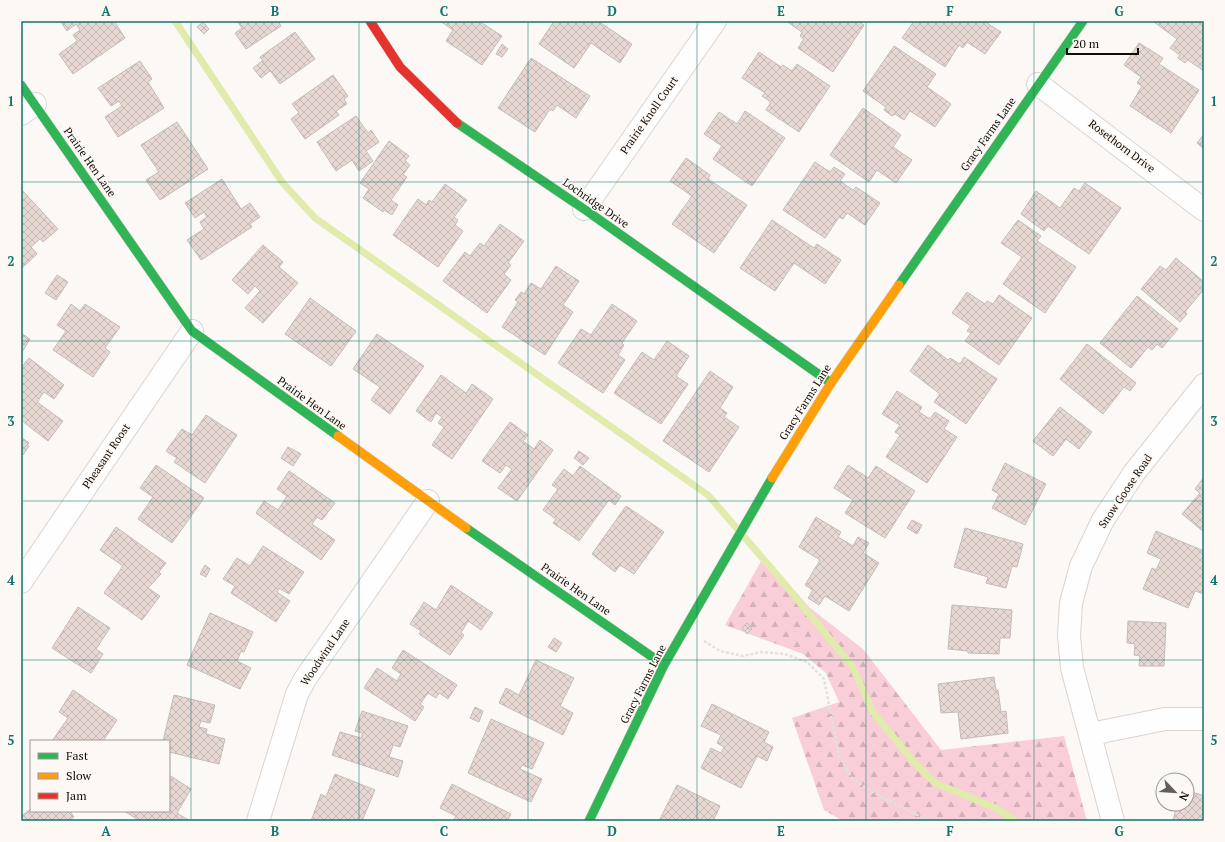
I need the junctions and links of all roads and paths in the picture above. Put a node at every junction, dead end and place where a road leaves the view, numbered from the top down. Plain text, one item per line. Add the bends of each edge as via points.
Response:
1 (370, 21) edge
2 (715, 21) edge
3 (1083, 21) edge
4 (21, 84) edge
5 (1038, 84) junction
6 (28, 109) edge
7 (584, 209) junction
8 (1204, 210) edge
9 (192, 331) junction
10 (831, 383) junction
11 (1204, 385) edge
12 (428, 501) junction
13 (21, 582) edge
14 (711, 646) dead end
15 (664, 665) junction
16 (1204, 719) edge
17 (1091, 734) junction
18 (258, 821) edge
19 (589, 821) edge
20 (929, 821) edge
21 (1113, 821) edge

1 - 7 street, Lochridge Drive via 400,67 452,119
2 - 7 street, Prairie Knoll Court
3 - 5 street, Gracy Farms Lane
4 - 6 street, Prairie Hen Lane
5 - 8 street, Rosethorn Drive
5 - 10 street, Gracy Farms Lane
6 - 9 street, Prairie Hen Lane
7 - 10 street, Lochridge Drive
9 - 12 street, Prairie Hen Lane
9 - 13 street, Pheasant Roost
10 - 15 street, Gracy Farms Lane via 757,502
11 - 17 street, Snow Goose Road via 1134,473 1103,520 1081,566 1071,603 1069,636 1072,668
12 - 15 street, Prairie Hen Lane
12 - 18 street, Woodwind Lane via 297,694
14 - 20 path via 720,651 743,656 761,652 785,654 807,662 824,679 839,756 852,778 876,794
15 - 19 street, Gracy Farms Lane
16 - 17 street via 1164,719
17 - 21 street, Snow Goose Road

